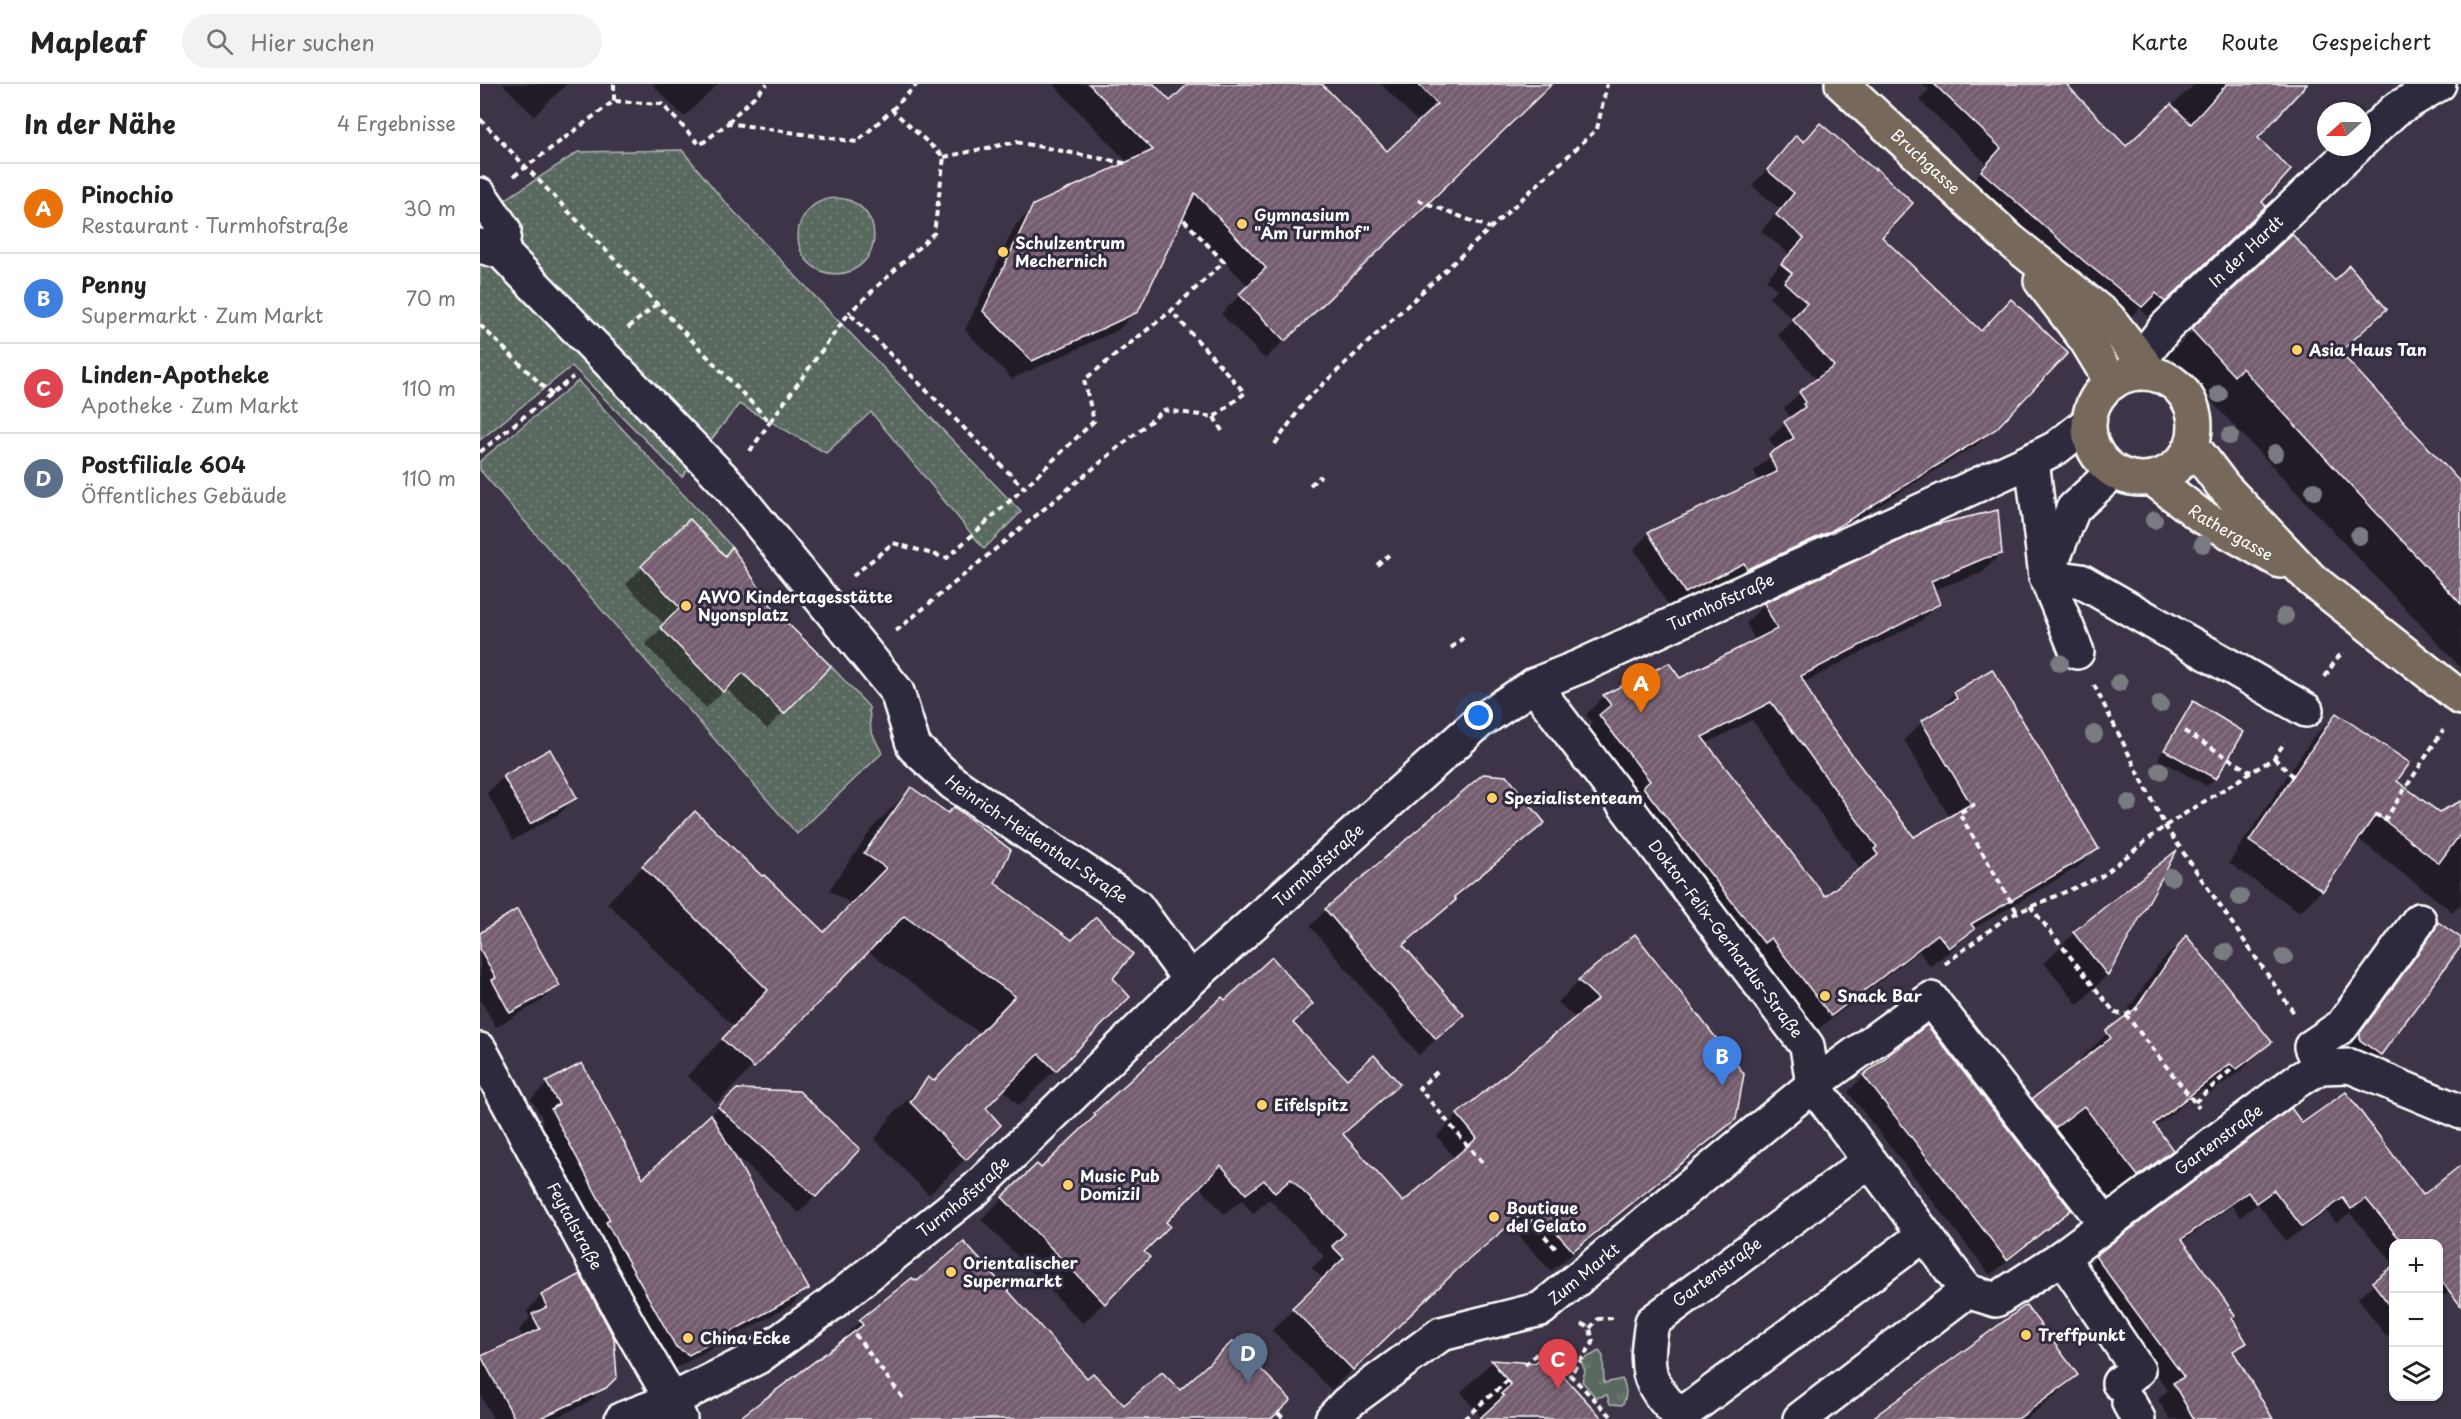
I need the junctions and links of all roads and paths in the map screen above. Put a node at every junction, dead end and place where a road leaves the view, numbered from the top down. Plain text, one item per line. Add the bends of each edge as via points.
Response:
1 (614, 84) edge
2 (767, 84) edge
3 (917, 84) edge
4 (1607, 84) edge
5 (1842, 84) edge
6 (2439, 84) edge
7 (614, 101) junction
8 (892, 110) junction
9 (480, 119) edge
10 (728, 123) junction
11 (2371, 133) edge
12 (2346, 156) edge
13 (944, 157) junction
14 (1128, 164) dead end
15 (526, 167) junction
16 (480, 195) edge
17 (1418, 200) dead end
18 (1181, 217) dead end
19 (1490, 228) junction
20 (2010, 240) junction
21 (491, 249) edge
22 (1171, 311) junction
23 (849, 313) junction
24 (480, 325) edge
25 (2145, 367) junction
26 (2112, 383) junction
27 (552, 395) dead end
28 (1214, 417) junction
29 (2088, 423) junction
30 (1222, 431) dead end
31 (1275, 444) dead end
32 (2192, 445) junction
33 (2032, 460) junction
34 (2113, 472) junction
35 (1321, 476) dead end
36 (2152, 478) junction
37 (1310, 485) dead end
38 (1024, 488) junction
39 (1389, 555) dead end
40 (1377, 565) dead end
41 (2046, 576) junction
42 (2312, 580) junction
43 (822, 601) junction
44 (1463, 638) dead end
45 (1451, 648) dead end
46 (2077, 652) joint
47 (866, 656) junction
48 (1534, 685) junction
49 (2461, 698) edge
50 (2306, 710) dead end
51 (2444, 729) dead end
52 (2184, 730) dead end
53 (2274, 758) dead end
54 (2251, 772) dead end
55 (2295, 778) dead end
56 (1976, 804) dead end
57 (2198, 806) dead end
58 (2375, 814) dead end
59 (2165, 826) junction
60 (2030, 906) junction
61 (2017, 912) junction
62 (2419, 920) dead end
63 (1942, 966) dead end
64 (1190, 980) junction
65 (2138, 1008) dead end
66 (2126, 1015) junction
67 (2295, 1015) dead end
68 (480, 1050) edge
69 (2320, 1066) junction
70 (2234, 1067) dead end
71 (1437, 1072) dead end
72 (1813, 1085) junction
73 (2195, 1102) junction
74 (2202, 1112) dead end
75 (2461, 1112) edge
76 (1869, 1161) junction
77 (1485, 1166) dead end
78 (1524, 1212) dead end
79 (2106, 1224) junction
80 (1924, 1236) junction
81 (2062, 1257) junction
82 (1580, 1277) junction
83 (1982, 1296) junction
84 (1541, 1309) junction
85 (855, 1334) dead end
86 (1525, 1365) dead end
87 (1570, 1375) junction
88 (1508, 1380) dead end
89 (905, 1401) dead end
90 (2128, 1402) edge
91 (1603, 1408) junction
92 (676, 1409) edge
93 (1596, 1412) dead end
94 (1278, 1413) dead end
95 (1681, 1418) edge
96 (622, 1419) edge
97 (1284, 1419) edge
98 (1332, 1419) edge
99 (1464, 1419) edge
100 (1614, 1419) edge
101 (1800, 1419) edge

1 - 7 path
2 - 10 path
3 - 8 path
4 - 19 path via 1597,129
5 - 20 main road, Bruchgasse
6 - 11 street via 2395,110
7 - 10 path via 662,104 700,146
7 - 15 path
8 - 10 path via 857,141
8 - 13 path
9 - 15 path
12 - 25 street, In der Hardt via 2166,327
13 - 14 path via 1016,142
13 - 23 path via 934,233
15 - 23 path via 770,422
16 - 21 street via 504,230
17 - 19 path
18 - 22 path via 1224,262
19 - 31 path via 1306,400
20 - 25 main road, Bruchgasse via 2108,318
20 - 26 main road, Bruchgasse via 2086,340
21 - 43 street via 727,483
22 - 28 path via 1245,393
22 - 38 path via 1084,380 1094,421
23 - 38 path
24 - 27 path
25 - 26 main road
25 - 32 main road via 2184,393 2195,422
26 - 29 main road via 2102,389
28 - 30 path
28 - 47 path via 1164,410
29 - 33 street, Turmhofstraße via 2056,448
29 - 34 main road via 2098,458
32 - 36 main road via 2177,466
32 - 42 main road, Rathergasse via 2223,486
33 - 41 street
33 - 48 street, Turmhofstraße
34 - 36 main road via 2131,479
34 - 41 street via 2073,509
35 - 37 path
36 - 42 main road, Rathergasse via 2201,516
38 - 43 path via 947,558 893,543
39 - 40 path
41 - 46 street
41 - 50 street via 2082,581
42 - 49 main road, Rathergasse
43 - 47 street
44 - 45 path
46 - 59 path
47 - 64 street, Heinrich-Heidenthal-Straße via 897,692 914,747 953,783 1136,906
48 - 64 street, Turmhofstraße via 1479,722
48 - 72 street, Doktor-Felix-Gerhardus-Straße via 1807,1046
51 - 58 path via 2385,820
52 - 54 path
53 - 55 path
56 - 61 path via 1959,813
57 - 59 path
59 - 60 path via 2102,876
59 - 67 path
60 - 61 path
60 - 66 path via 2115,1013
61 - 63 path
62 - 69 street via 2342,1026 2311,1047
64 - 92 street, Turmhofstraße via 976,1189 831,1304
65 - 66 path
66 - 73 path
68 - 92 street, Feytalstraße
69 - 75 street via 2350,1066
69 - 79 street, Gartenstraße
70 - 73 path
71 - 77 path via 1419,1088
72 - 76 street, Doktor-Felix-Gerhardus-Straße
72 - 79 street, Zum Markt via 1931,999
72 - 82 street, Zum Markt
73 - 74 path
76 - 80 street, Doktor-Felix-Gerhardus-Straße
76 - 95 street, Gartenstraße via 1652,1322 1649,1377 1660,1398
78 - 82 path
79 - 81 street, Gartenstraße
80 - 83 street, Doktor-Felix-Gerhardus-Straße
80 - 95 street, Gartenstraße
81 - 83 street, Gartenstraße
81 - 90 street via 2138,1370
82 - 84 street, Zum Markt
83 - 101 street, Gartenstraße
84 - 87 path via 1590,1328 1593,1342
84 - 98 street, Zum Markt via 1442,1334 1347,1403
85 - 89 path
86 - 87 path via 1544,1347
87 - 91 path
88 - 99 path
91 - 93 path
91 - 100 path
92 - 96 street, Turmhofstraße
94 - 97 path

